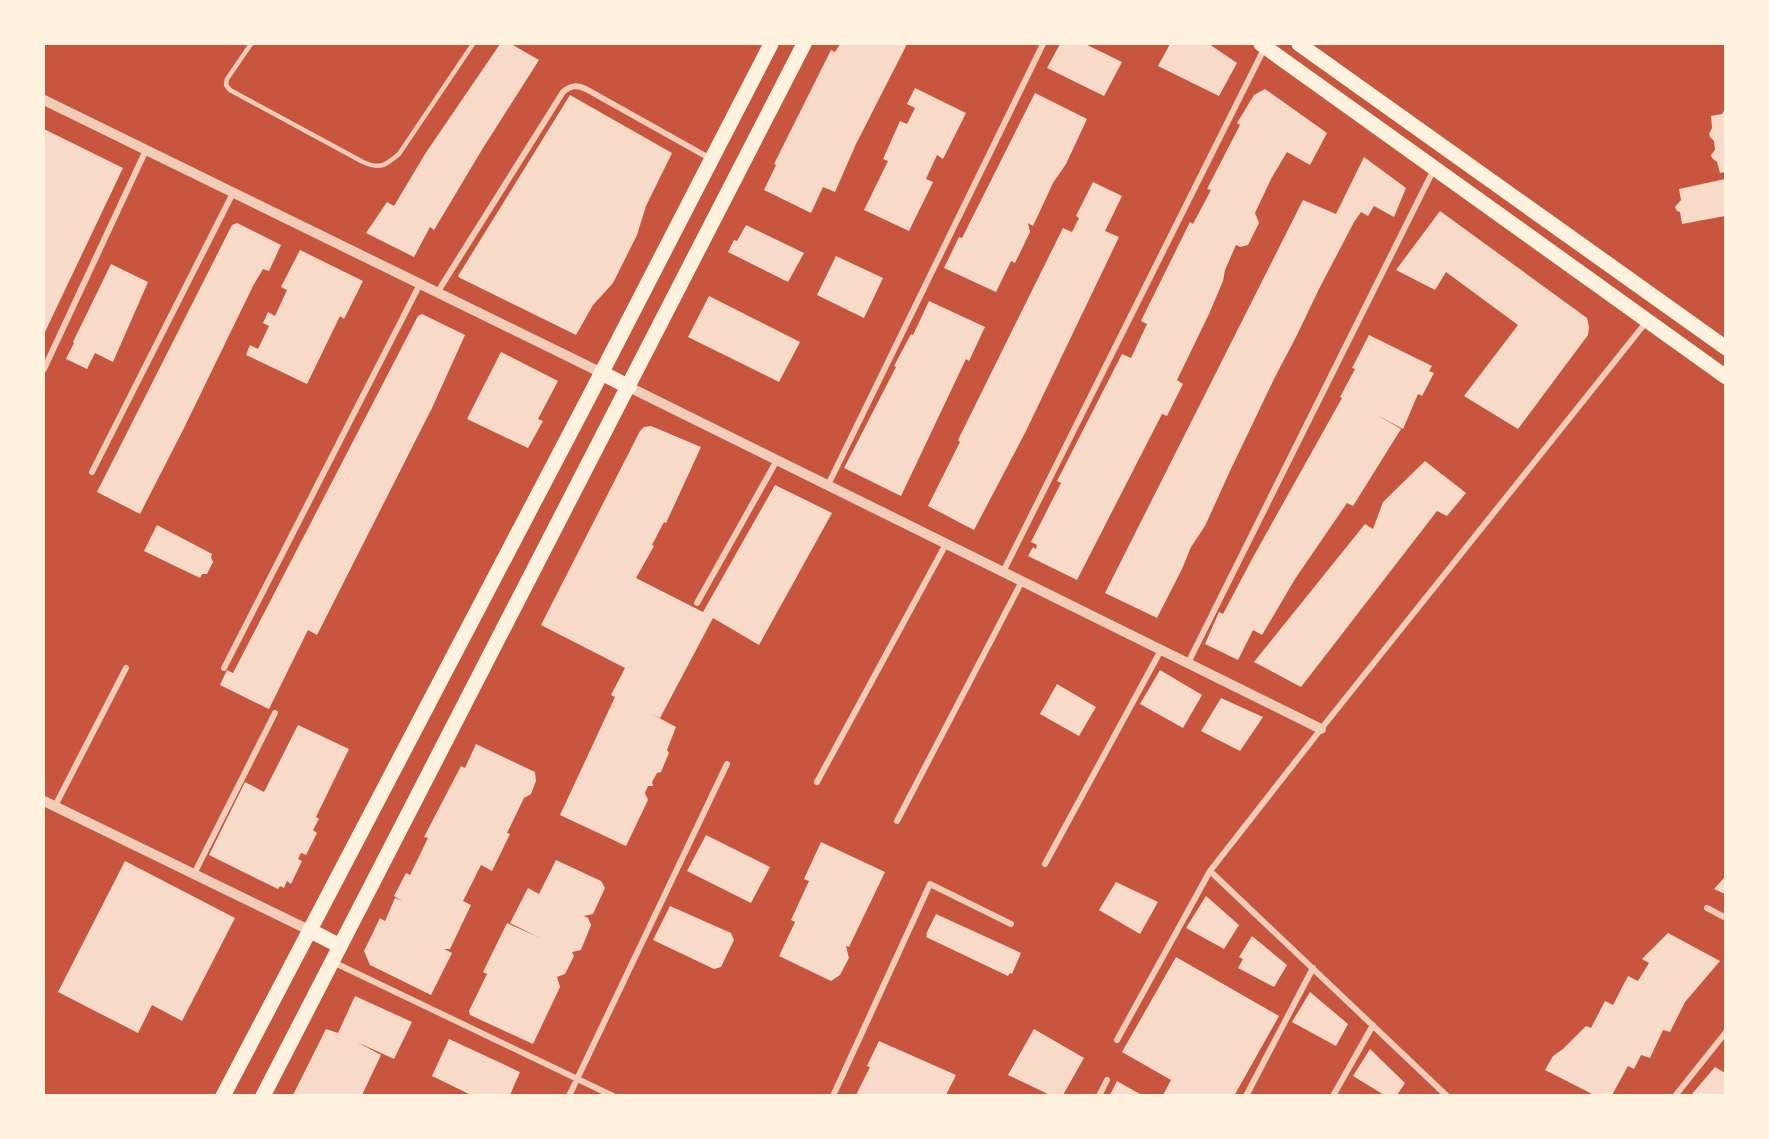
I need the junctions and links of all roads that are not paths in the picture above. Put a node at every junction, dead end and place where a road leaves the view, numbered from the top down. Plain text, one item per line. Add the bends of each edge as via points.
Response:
1 (251, 44) edge
2 (473, 44) edge
3 (771, 44) edge
4 (804, 44) edge
5 (1043, 44) edge
6 (1264, 44) edge
7 (1299, 44) edge
8 (44, 100) edge
9 (1445, 148) junction
10 (146, 150) junction
11 (712, 160) junction
12 (1435, 168) junction
13 (232, 193) junction
14 (420, 284) junction
15 (437, 293) junction
16 (1662, 302) junction
17 (1647, 321) junction
18 (1725, 348) edge
19 (44, 369) edge
20 (602, 373) junction
21 (1725, 377) edge
22 (629, 387) junction
23 (777, 460) junction
24 (92, 472) dead end
25 (828, 485) junction
26 (946, 544) junction
27 (1003, 572) junction
28 (1022, 581) junction
29 (697, 603) dead end
30 (1161, 650) junction
31 (1188, 663) junction
32 (126, 668) dead end
33 (224, 668) dead end
34 (275, 713) dead end
35 (1321, 729) junction
36 (727, 764) dead end
37 (817, 782) dead end
38 (44, 801) edge
39 (55, 806) junction
40 (897, 821) dead end
41 (1045, 864) dead end
42 (1210, 871) junction
43 (194, 874) junction
44 (1707, 908) dead end
45 (1725, 918) edge
46 (1011, 924) dead end
47 (310, 931) junction
48 (340, 946) junction
49 (332, 962) junction
50 (1312, 968) junction
51 (1373, 1025) junction
52 (1725, 1032) edge
53 (1117, 1040) dead end
54 (577, 1078) junction
55 (1107, 1080) dead end
56 (223, 1095) edge
57 (263, 1095) edge
58 (568, 1095) edge
59 (613, 1095) edge
60 (833, 1095) edge
61 (1099, 1095) edge
62 (1246, 1095) edge
63 (1334, 1095) edge
64 (1447, 1095) edge
65 (1675, 1095) edge

1 - 2 lane via 227,79 230,90 376,167 399,154
3 - 11 main road
4 - 22 main road
5 - 25 street
6 - 12 main road
6 - 27 street
7 - 9 main road
8 - 10 street
9 - 12 main road
9 - 16 main road
10 - 13 street
10 - 19 street
11 - 15 street via 586,89 568,87
11 - 20 main road
12 - 17 main road
12 - 31 street
13 - 14 street
13 - 24 street
14 - 15 street
14 - 33 street
15 - 20 street
16 - 17 main road
16 - 18 main road
17 - 21 main road
17 - 35 street
20 - 22 main road
20 - 47 main road
22 - 23 street
22 - 48 main road
23 - 25 street
23 - 29 street
25 - 26 street
26 - 27 street
26 - 37 street
27 - 28 street
28 - 30 street
28 - 40 street
30 - 31 street
30 - 41 street
31 - 35 street
32 - 39 street
34 - 43 street
35 - 42 street
36 - 54 street
38 - 39 street
39 - 43 street
42 - 50 street
42 - 53 street
43 - 47 street
44 - 45 street
46 - 60 street via 930,884
47 - 48 main road
47 - 56 main road
48 - 49 main road
49 - 54 street
49 - 57 main road
50 - 51 street
50 - 62 street
51 - 63 street
51 - 64 street
52 - 65 street
54 - 58 street
54 - 59 street
55 - 61 street

